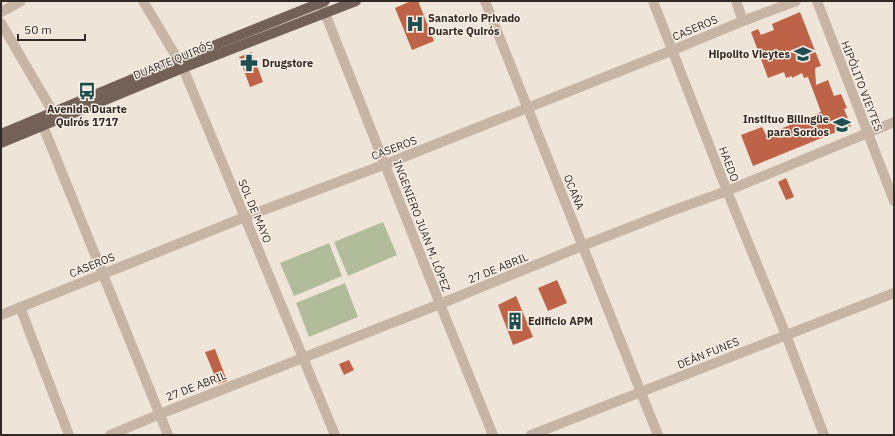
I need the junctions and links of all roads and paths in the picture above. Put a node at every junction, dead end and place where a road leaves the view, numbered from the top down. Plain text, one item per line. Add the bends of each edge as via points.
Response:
1 (21, 1) edge
2 (143, 1) edge
3 (356, 1) edge
4 (485, 1) edge
5 (653, 1) edge
6 (736, 1) edge
7 (796, 1) edge
8 (817, 1) edge
9 (324, 2) edge
10 (1, 12) edge
11 (325, 13) junction
12 (744, 20) junction
13 (1, 22) edge
14 (673, 50) junction
15 (180, 64) junction
16 (527, 108) junction
17 (53, 112) junction
18 (894, 122) edge
19 (43, 126) junction
20 (867, 133) junction
21 (1, 134) edge
22 (1, 143) edge
23 (386, 164) junction
24 (727, 191) junction
25 (894, 201) edge
26 (245, 217) junction
27 (582, 246) junction
28 (103, 274) junction
29 (894, 293) edge
30 (440, 304) junction
31 (20, 307) junction
32 (1, 315) edge
33 (786, 335) junction
34 (303, 357) junction
35 (641, 392) junction
36 (160, 414) junction
37 (69, 435) edge
38 (110, 435) edge
39 (168, 435) edge
40 (335, 435) edge
41 (493, 435) edge
42 (531, 435) edge
43 (658, 435) edge
44 (824, 435) edge

1 - 10 street
2 - 15 street, SOL DE MAYO
3 - 11 main road, DUARTE QUIRÓS
4 - 16 street, OCAÑA
5 - 14 street, HAEDO
6 - 12 street
7 - 12 street, CASEROS
8 - 20 street, HIPÓLITO VIEYTES
9 - 11 street, INGENIERO JUAN M. LÓPEZ
9 - 15 main road, DUARTE QUIRÓS
11 - 15 main road, DUARTE QUIRÓS
11 - 23 street, INGENIERO JUAN M. LÓPEZ
12 - 14 street, CASEROS
13 - 17 street
14 - 16 street, CASEROS
14 - 24 street, HAEDO
15 - 17 main road, DUARTE QUIRÓS
15 - 19 main road, DUARTE QUIRÓS
15 - 26 street, SOL DE MAYO
16 - 23 street, CASEROS
16 - 27 street, OCAÑA
17 - 21 main road, DUARTE QUIRÓS
18 - 20 street, 27 DE ABRIL
19 - 22 main road, DUARTE QUIRÓS
19 - 28 street
20 - 24 street, 27 DE ABRIL
20 - 25 street, HIPÓLITO VIEYTES
23 - 26 street, CASEROS
23 - 30 street, INGENIERO JUAN M. LÓPEZ
24 - 27 street, 27 DE ABRIL
24 - 33 street, HAEDO
26 - 28 street, CASEROS
26 - 34 street, SOL DE MAYO
27 - 30 street, 27 DE ABRIL
27 - 35 street, OCAÑA
28 - 31 street, CASEROS
28 - 36 street
29 - 33 street, DEÁN FUNES
30 - 34 street, 27 DE ABRIL
30 - 41 street, INGENIERO JUAN M. LÓPEZ
31 - 32 street, CASEROS
31 - 37 street
33 - 35 street, DEÁN FUNES
33 - 44 street, HAEDO
34 - 36 street, 27 DE ABRIL
34 - 40 street, SOL DE MAYO
35 - 42 street, DEÁN FUNES
35 - 43 street, OCAÑA
36 - 38 street, 27 DE ABRIL
36 - 39 street

